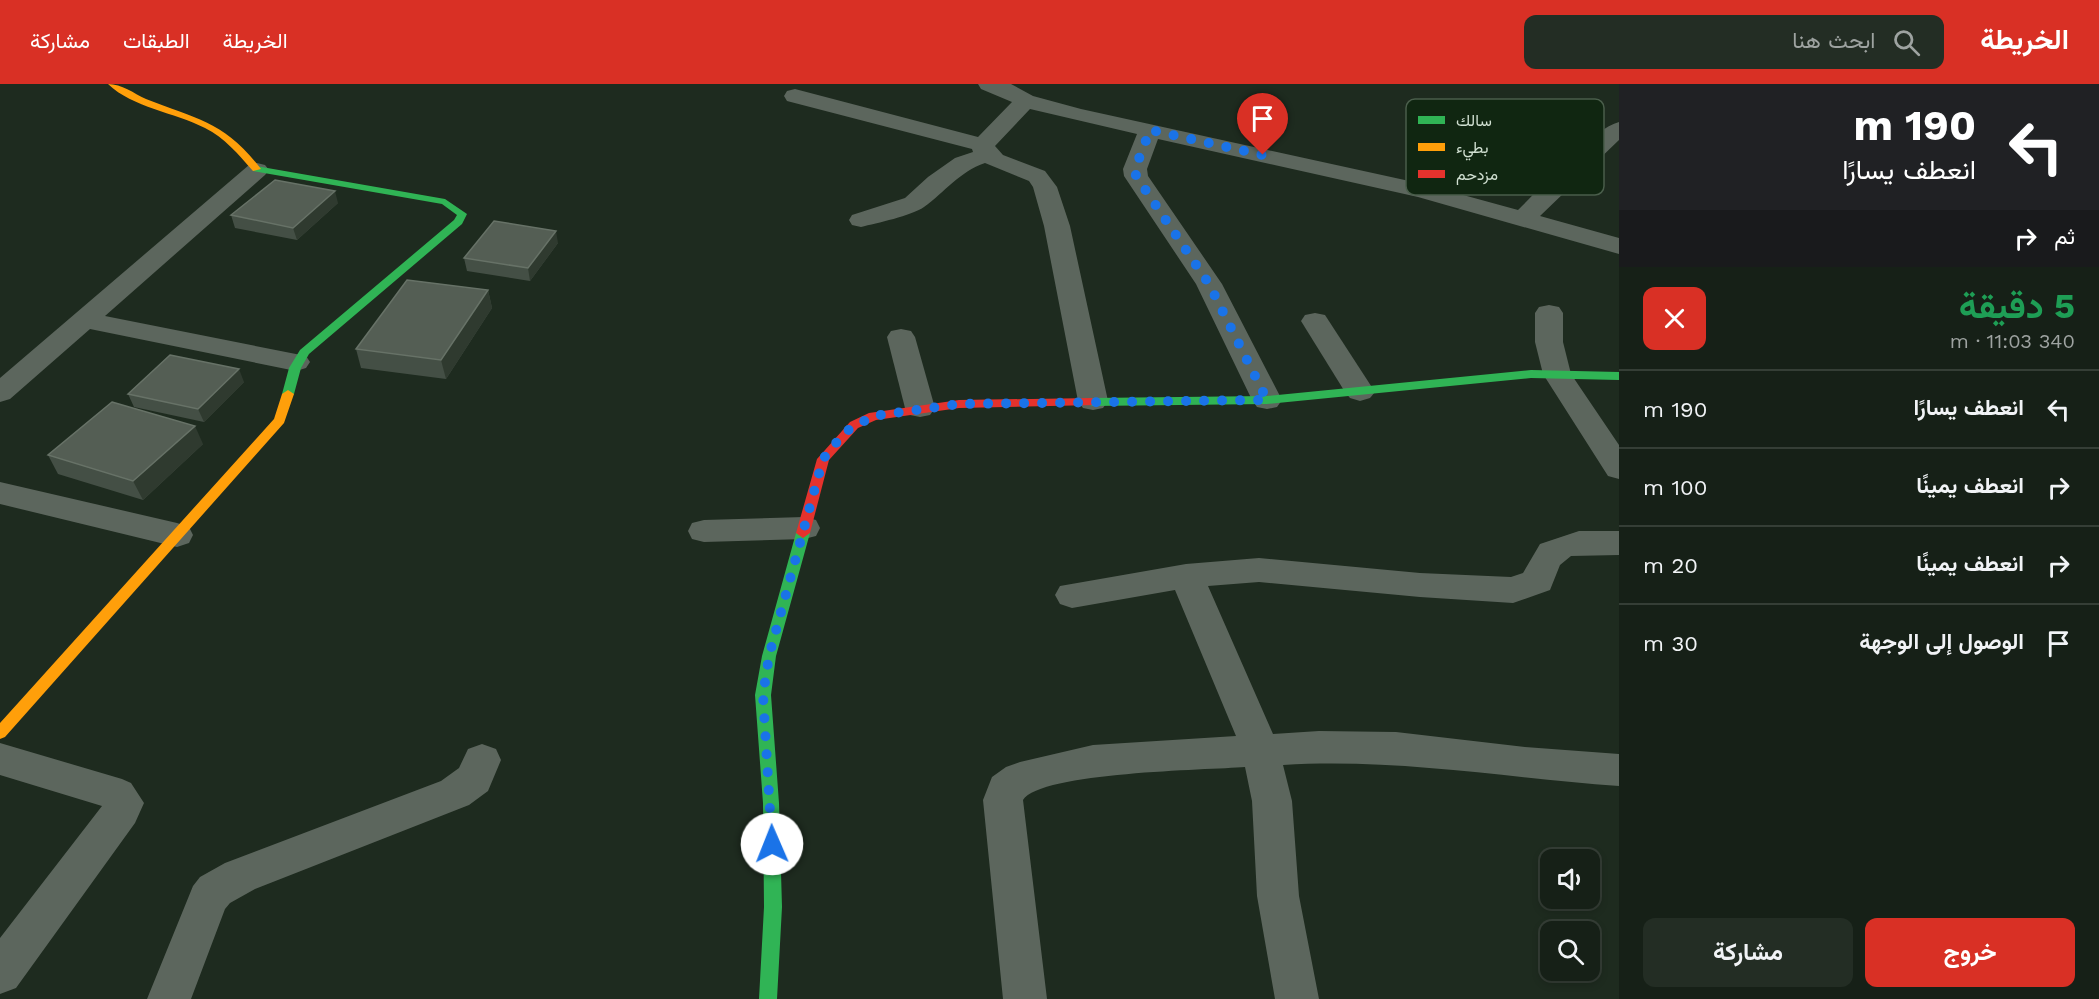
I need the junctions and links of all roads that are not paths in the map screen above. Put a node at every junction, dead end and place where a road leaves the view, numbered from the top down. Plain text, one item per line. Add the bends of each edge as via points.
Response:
1 (112, 84) edge
2 (989, 84) edge
3 (795, 96) dead end
4 (1026, 101) junction
5 (1619, 129) edge
6 (1150, 130) junction
7 (1604, 141) edge
8 (985, 150) junction
9 (257, 170) junction
10 (1406, 187) edge
11 (1438, 195) edge
12 (1547, 195) edge
13 (1524, 218) junction
14 (861, 220) dead end
15 (1619, 246) edge
16 (1549, 313) dead end
17 (85, 320) junction
18 (1315, 321) dead end
19 (901, 338) dead end
20 (296, 362) junction
21 (1557, 374) junction
22 (1619, 376) edge
23 (1360, 392) junction
24 (0, 393) edge
25 (1267, 400) junction
26 (1093, 401) junction
27 (920, 408) junction
28 (1619, 469) edge
29 (0, 493) edge
30 (804, 528) junction
31 (704, 531) dead end
32 (177, 535) junction
33 (1619, 543) edge
34 (1186, 576) junction
35 (1072, 595) dead end
36 (0, 733) edge
37 (1261, 751) junction
38 (0, 759) edge
39 (482, 760) dead end
40 (1619, 770) edge
41 (0, 973) edge
42 (169, 999) edge
43 (768, 999) edge
44 (1025, 999) edge
45 (1297, 999) edge

1 - 9 street via 136,99 216,129 233,140
2 - 4 street
3 - 8 street
4 - 6 street
4 - 8 street
5 - 7 street
6 - 10 street
6 - 25 street via 1136,176 1209,284
8 - 14 street via 936,182 914,203
8 - 26 street via 1037,176 1044,187 1057,226
9 - 17 street
9 - 20 street via 445,202 462,214 458,222 312,344
11 - 13 street
12 - 13 street
13 - 15 street
16 - 21 street via 1549,342
17 - 20 street
17 - 24 street
18 - 23 street
19 - 27 street
20 - 32 street via 291,372 290,397 280,420
21 - 22 street
21 - 23 street
21 - 28 street
23 - 25 street
25 - 26 street
26 - 27 street
27 - 30 street via 873,416 845,432 823,459
29 - 32 street
30 - 31 street
30 - 43 street via 769,656 763,695 772,826
32 - 36 street
33 - 34 street via 1561,546 1546,558 1538,581 1513,590 1259,570
34 - 35 street
34 - 37 street
37 - 40 street via 1356,746
37 - 44 street via 1093,761 1020,778 1006,789 1003,800
37 - 45 street via 1272,801 1278,896
38 - 41 street via 108,791 124,803
39 - 42 street via 474,780 455,793 240,876 215,890

